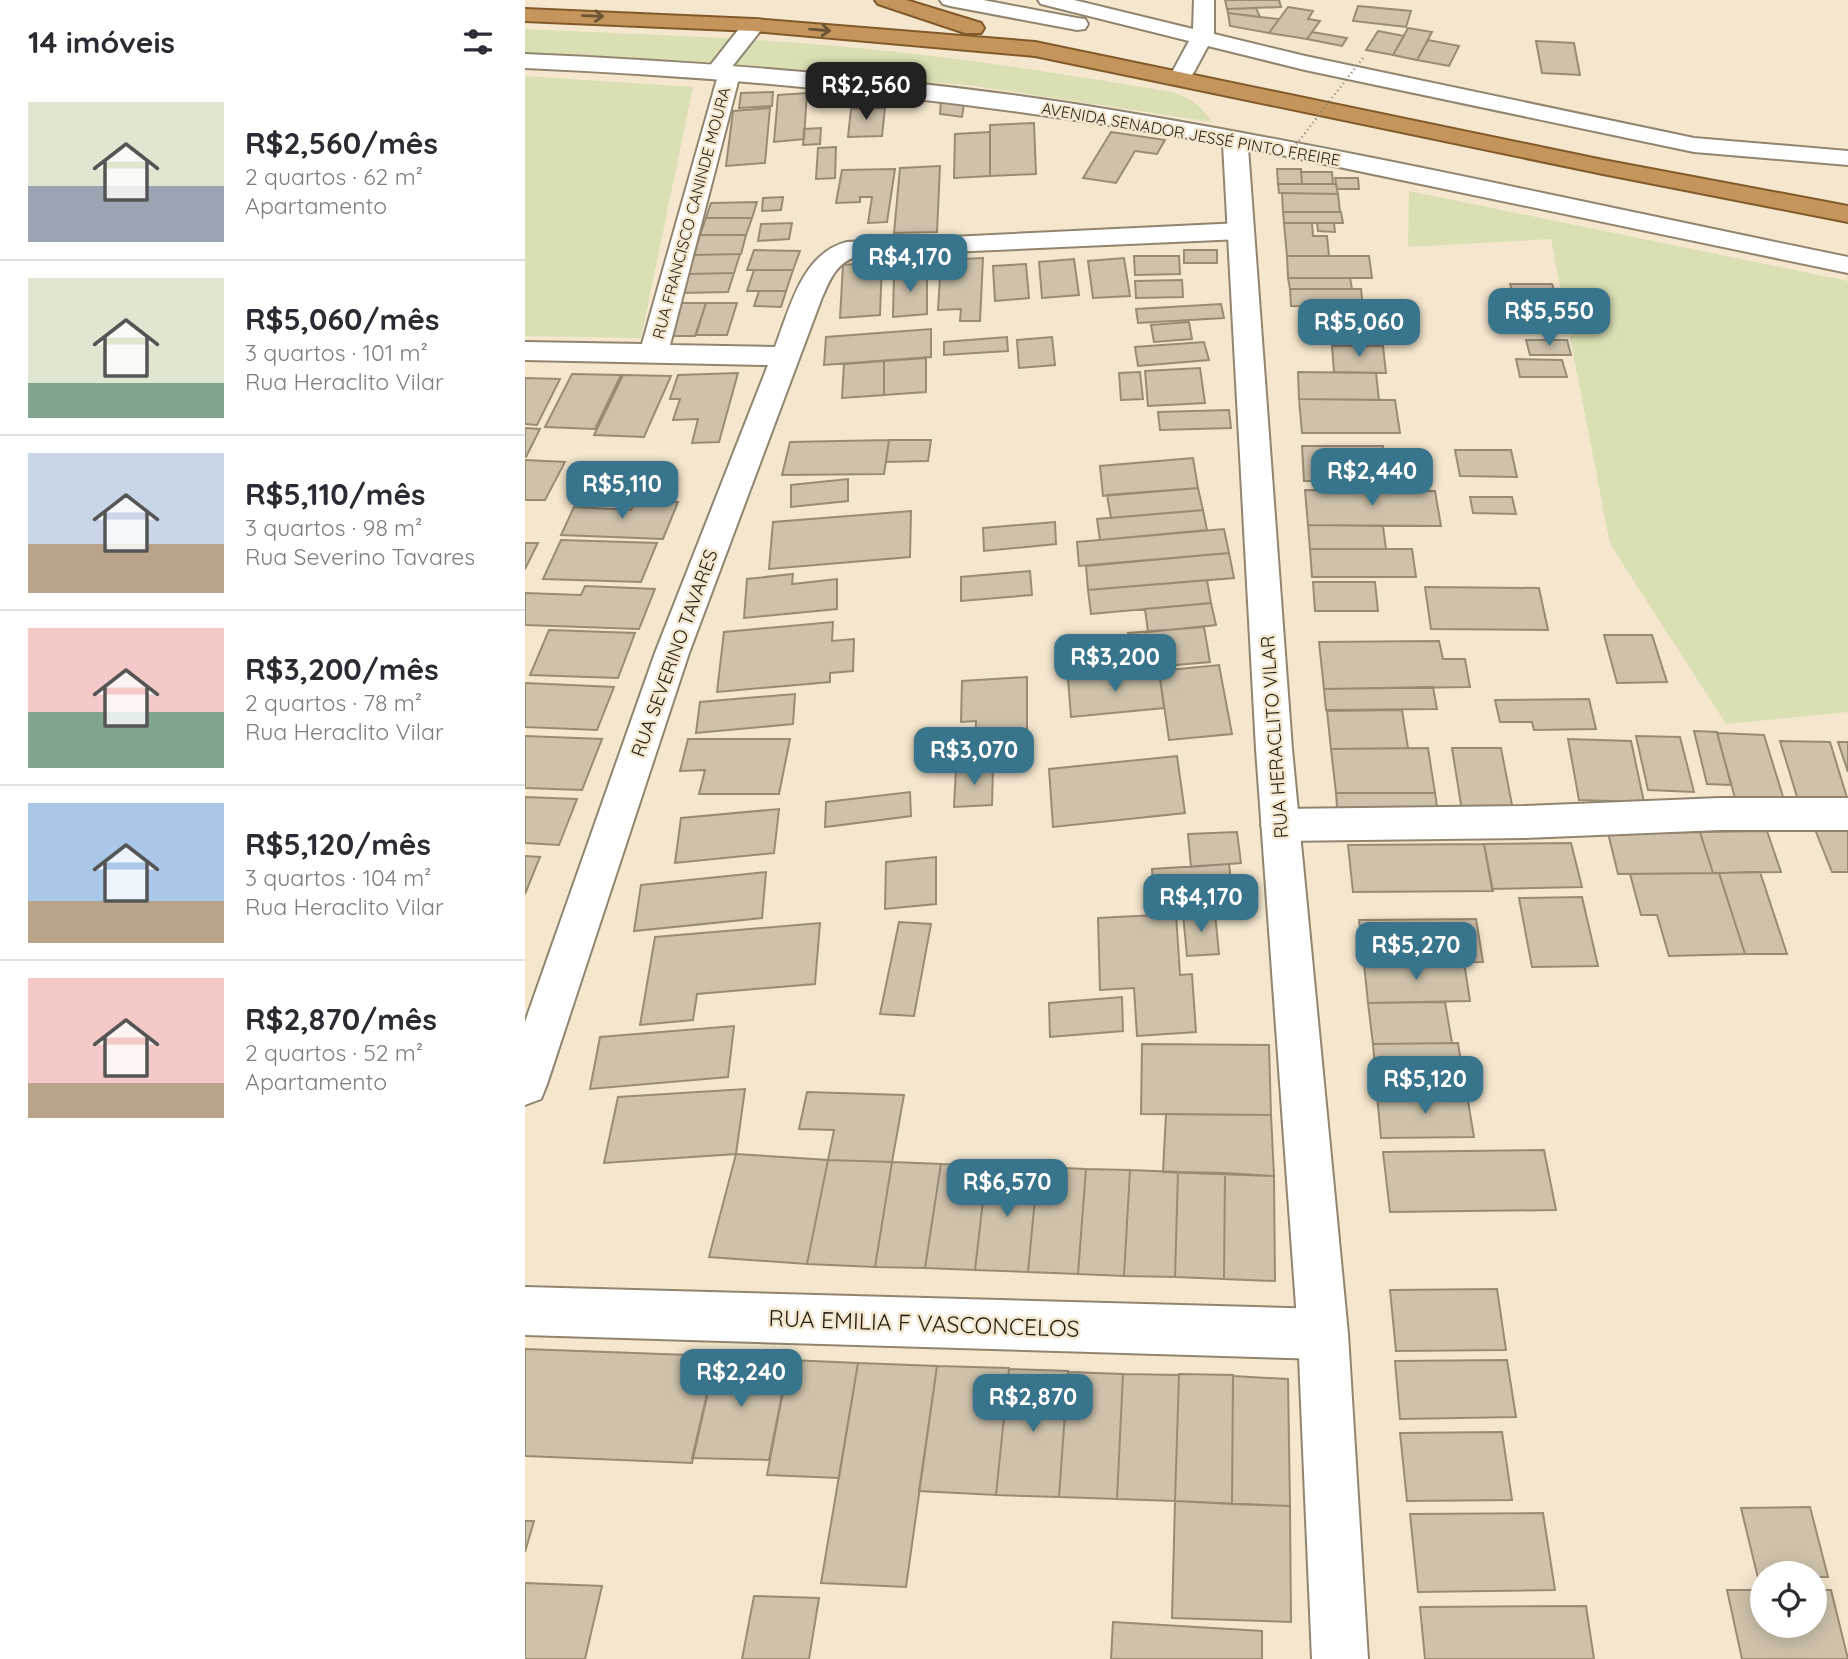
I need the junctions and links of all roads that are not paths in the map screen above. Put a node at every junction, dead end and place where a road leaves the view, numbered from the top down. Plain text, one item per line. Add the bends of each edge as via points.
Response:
1 (885, 0) edge
2 (950, 0) edge
3 (1048, 0) edge
4 (1204, 0) edge
5 (934, 6) edge
6 (525, 15) edge
7 (754, 24) junction
8 (1201, 39) junction
9 (1035, 49) junction
10 (525, 61) edge
11 (1184, 68) junction
12 (722, 73) junction
13 (1618, 130) junction
14 (1235, 139) junction
15 (1848, 158) edge
16 (1602, 167) junction
17 (1848, 214) edge
18 (1241, 230) junction
19 (1848, 265) edge
20 (525, 351) edge
21 (654, 353) junction
22 (787, 356) junction
23 (1848, 814) edge
24 (1280, 825) junction
25 (525, 1084) edge
26 (525, 1311) edge
27 (1322, 1334) junction
28 (1341, 1659) edge

1 - 5 highway
2 - 11 street via 1069,22 1158,49
3 - 8 street
4 - 8 street
5 - 9 highway
6 -> 7 highway
7 -> 9 highway
7 - 12 street
8 - 11 street
8 - 13 street
9 - 11 highway
10 - 12 street, AVENIDA SENADOR JESSÉ PINTO FREIRE
11 - 16 highway
12 - 14 street, AVENIDA SENADOR JESSÉ PINTO FREIRE via 1007,102
12 - 21 street, RUA FRANCISCO CANINDE MOURA
13 - 15 street via 1720,149 1804,151
13 - 16 street
14 - 18 street, RUA HERACLITO VILAR
14 - 19 street, AVENIDA SENADOR JESSÉ PINTO FREIRE
16 - 17 highway
18 - 22 street, RUA SEVERINO TAVARES via 858,248 834,254 823,267
18 - 24 street, RUA HERACLITO VILAR
20 - 21 street
21 - 22 street
22 - 25 street, RUA SEVERINO TAVARES via 672,653
23 - 24 street
24 - 27 street, RUA HERACLITO VILAR
26 - 27 street, RUA EMILIA F VASCONCELOS
27 - 28 street, RUA HERACLITO VILAR

